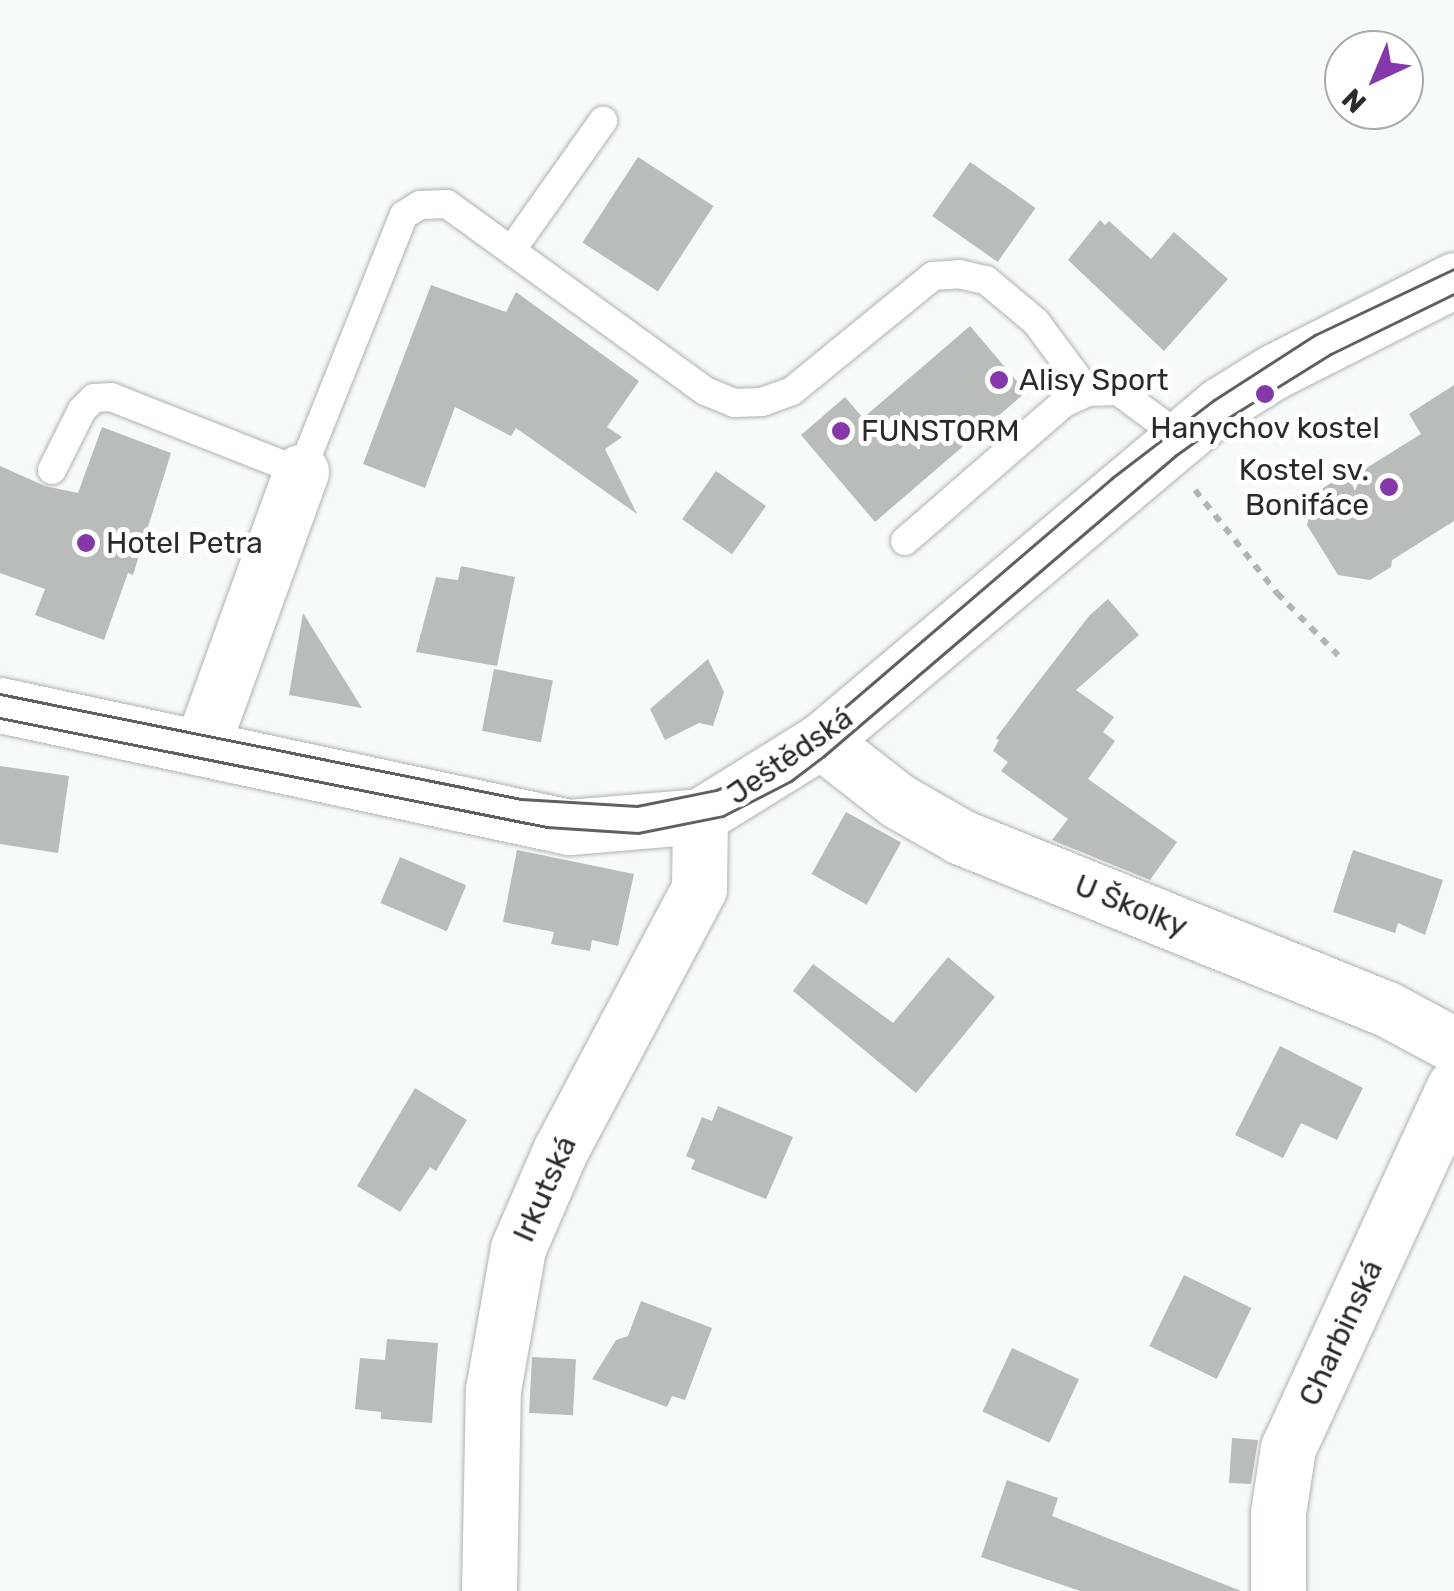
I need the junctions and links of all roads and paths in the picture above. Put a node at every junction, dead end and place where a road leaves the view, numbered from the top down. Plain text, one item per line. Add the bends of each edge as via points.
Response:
1 (603, 121) dead end
2 (513, 248) junction
3 (1454, 280) edge
4 (1088, 392) junction
5 (1170, 444) junction
6 (52, 470) dead end
7 (302, 472) junction
8 (904, 541) dead end
9 (1338, 656) dead end
10 (0, 705) edge
11 (822, 741) junction
12 (202, 748) junction
13 (700, 816) junction
14 (1454, 1046) edge
15 (1454, 1087) edge
16 (488, 1591) edge
17 (1278, 1591) edge

1 - 2 lane
2 - 4 lane via 705,391 734,404 792,391 933,276 959,274 986,280 1036,322
2 - 7 lane via 447,204 404,215
3 - 5 street, Ještědská via 1273,372
4 - 5 lane via 1118,391
4 - 8 lane via 1064,403
5 - 9 path via 1276,593
5 - 11 street, Ještědská
6 - 7 lane via 82,410 94,398 112,396
7 - 12 street
10 - 12 street, Ještědská
11 - 13 street, Ještědská
11 - 14 street, U Školky via 898,800 961,837 1386,1009
12 - 13 street, Ještědská via 569,827
13 - 16 street, Irkutská via 698,889 560,1151 518,1248 493,1390
15 - 17 street, Charbinská via 1288,1448 1278,1513

